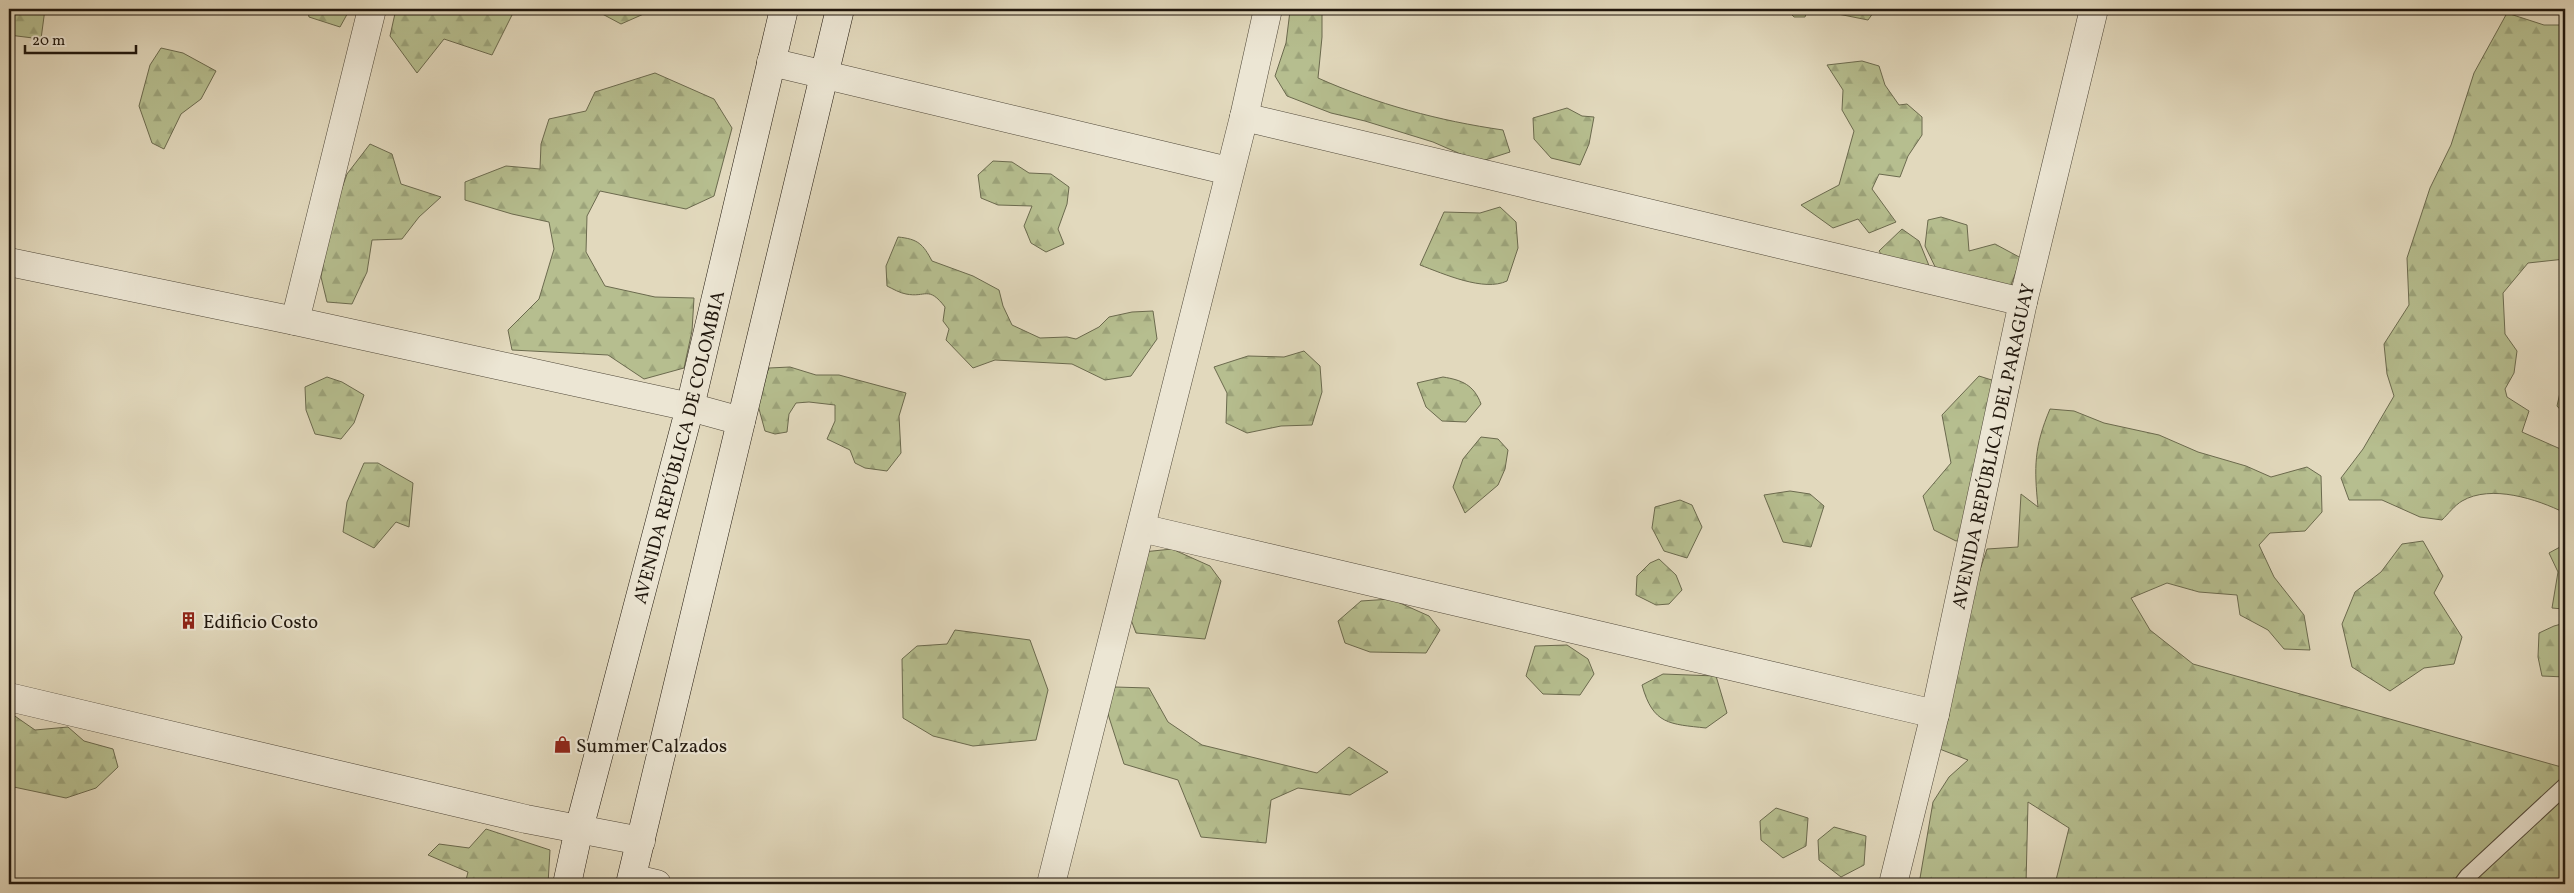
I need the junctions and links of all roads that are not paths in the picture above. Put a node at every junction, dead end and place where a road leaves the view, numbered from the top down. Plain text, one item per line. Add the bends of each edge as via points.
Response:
1 (372, 9) edge
2 (784, 9) edge
3 (840, 9) edge
4 (1268, 9) edge
5 (2094, 9) edge
6 (771, 62) junction
7 (823, 74) junction
8 (1244, 117) junction
9 (1229, 171) junction
10 (9, 262) edge
11 (2023, 302) junction
12 (295, 321) junction
13 (690, 407) junction
14 (741, 421) junction
15 (1141, 528) junction
16 (9, 697) edge
17 (1936, 714) junction
18 (2565, 786) edge
19 (580, 829) junction
20 (641, 841) junction
21 (640, 882) edge
22 (567, 884) edge
23 (1051, 884) edge
24 (1893, 884) edge
25 (2462, 884) edge

1 - 12 street
2 - 6 street, AVENIDA REPÚBLICA DE COLOMBIA
3 - 7 street
4 - 8 street
5 - 11 street, AVENIDA REPÚBLICA DEL PARAGUAY
6 - 7 street
6 - 13 street, AVENIDA REPÚBLICA DE COLOMBIA
7 - 9 street
7 - 14 street
8 - 9 street
8 - 11 street
9 - 15 street
10 - 12 street
11 - 17 street, AVENIDA REPÚBLICA DEL PARAGUAY
12 - 13 street
13 - 14 street
13 - 19 street, AVENIDA REPÚBLICA DE COLOMBIA
14 - 20 street
15 - 17 street
15 - 23 street
16 - 19 street
17 - 24 street, AVENIDA REPÚBLICA DEL PARAGUAY
18 - 25 lane
19 - 20 street
19 - 22 street, AVENIDA REPÚBLICA DE COLOMBIA
20 - 21 street

